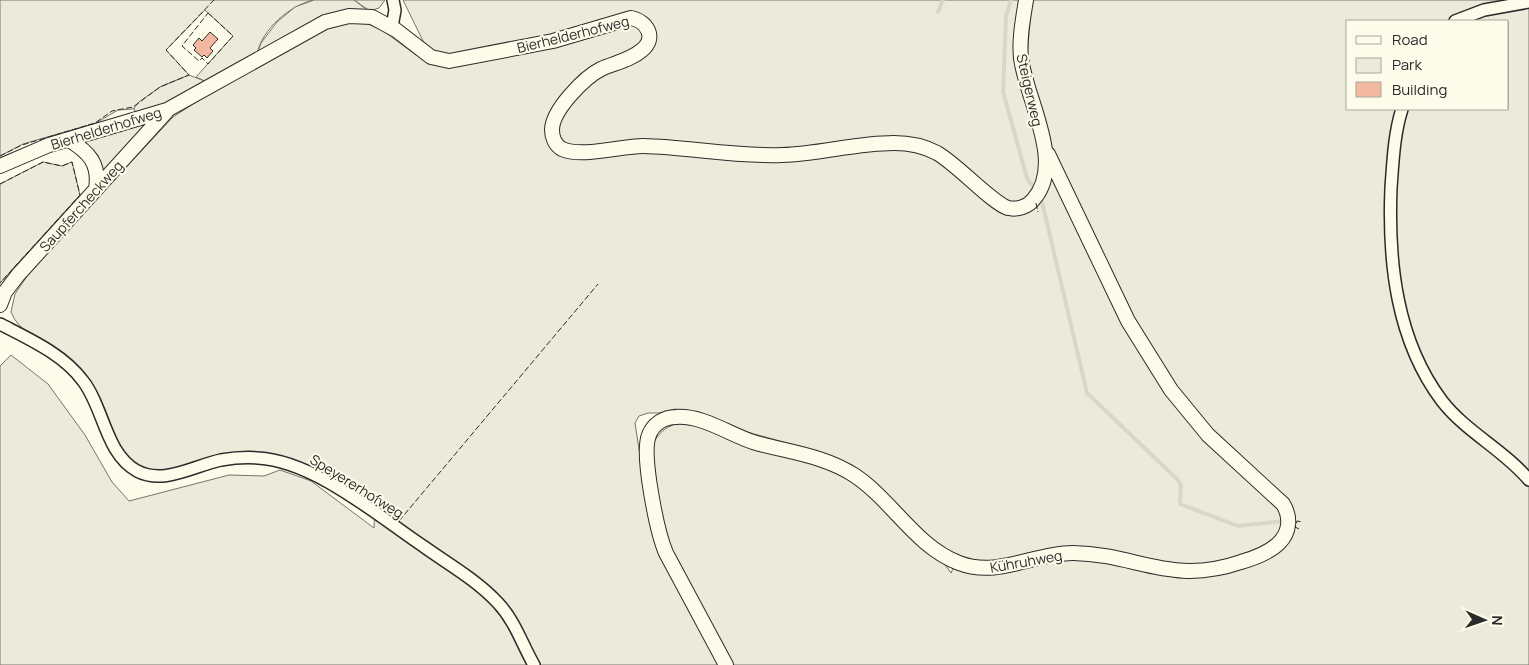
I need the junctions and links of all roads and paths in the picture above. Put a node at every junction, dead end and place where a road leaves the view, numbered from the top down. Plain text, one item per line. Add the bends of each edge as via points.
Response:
1 (393, 0) edge
2 (1026, 0) edge
3 (1529, 2) edge
4 (1457, 20) edge
5 (392, 28) junction
6 (167, 110) junction
7 (1402, 110) edge
8 (69, 140) junction
9 (1045, 149) junction
10 (0, 166) edge
11 (96, 189) junction
12 (0, 305) edge
13 (0, 324) edge
14 (1529, 480) edge
15 (534, 665) edge
16 (726, 665) edge

1 - 5 street
2 - 9 street, Steigerweg via 1021,56
3 - 4 street via 1484,10
5 - 6 street, Bierhelderhofweg via 368,16 333,19
5 - 9 street, Bierhelderhofweg via 428,55 449,61 553,41 625,19 643,22 649,33 645,48 592,74 555,117 554,141 563,149 573,151 642,146 782,155 907,144 938,153 997,202 1016,208 1030,203 1040,188 1047,168
6 - 8 street, Bierhelderhofweg
6 - 11 street, Saupfercheckweg
7 - 14 street via 1392,160 1391,263 1412,346 1425,376 1456,416
8 - 10 street, Bierhelderhofweg
8 - 11 street via 93,158 97,169
9 - 16 street, Kühruhweg via 1148,356 1196,421 1283,504 1289,522 1284,536 1275,546 1253,558 1200,572 1160,570 1075,553 1005,566 975,567 950,558 928,544 872,488 845,470 817,458 754,442 694,419 670,418 653,428 647,442 659,534 668,558
11 - 12 street, Saupfercheckweg via 18,275
13 - 15 street, Speyererhofweg via 54,354 77,374 94,398 118,453 133,468 146,475 164,476 221,460 260,458 308,471 485,590 510,618

